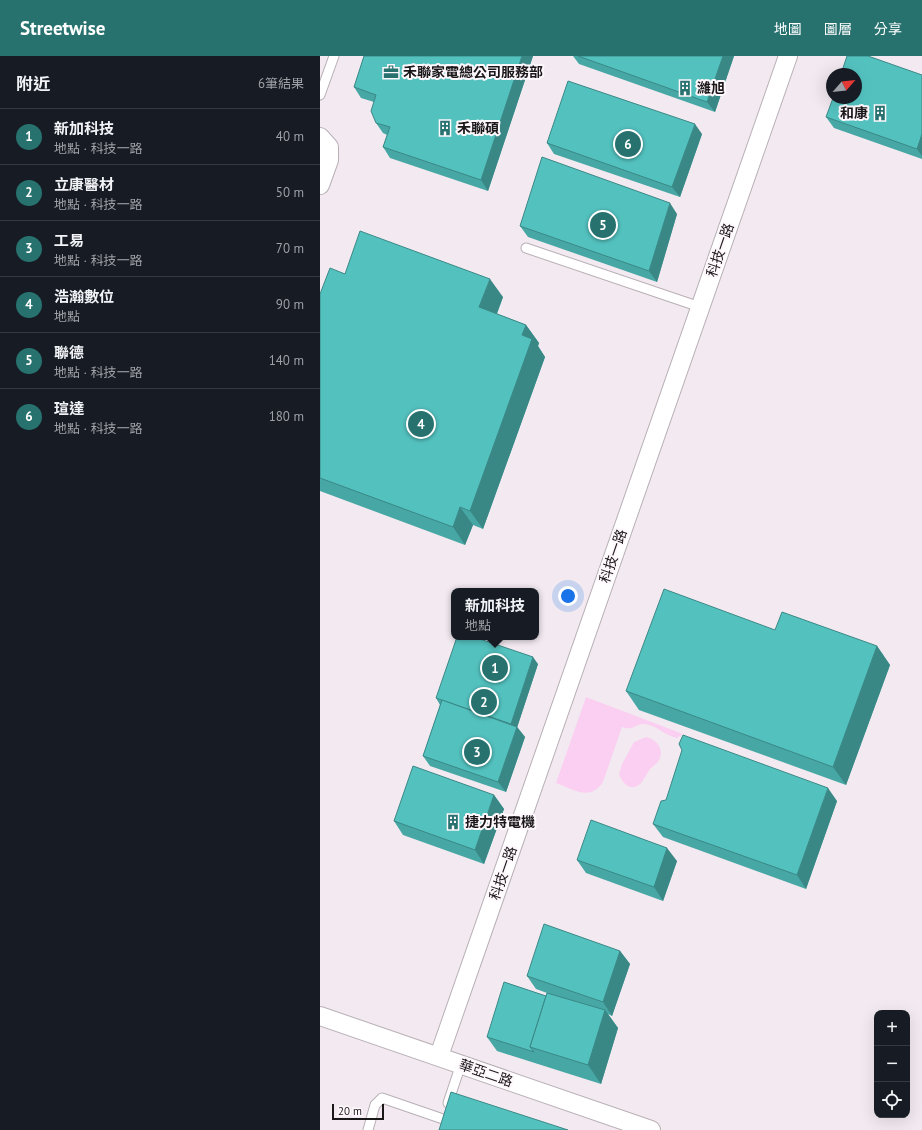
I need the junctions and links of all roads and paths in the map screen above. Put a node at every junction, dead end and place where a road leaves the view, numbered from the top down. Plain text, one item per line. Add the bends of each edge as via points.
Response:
1 (334, 56) edge
2 (788, 56) edge
3 (320, 95) edge
4 (320, 137) edge
5 (320, 185) edge
6 (526, 248) dead end
7 (700, 307) junction
8 (320, 1016) edge
9 (439, 1056) junction
10 (461, 1064) junction
11 (443, 1119) junction
12 (368, 1130) edge
13 (439, 1130) edge
14 (651, 1130) edge

1 - 3 lane
2 - 7 street, 科技一路
4 - 5 street via 328,147 329,154
6 - 7 lane
7 - 9 street, 科技一路
8 - 9 street, 華亞二路
9 - 10 street, 華亞二路
10 - 11 lane
10 - 14 street, 華亞二路
11 - 12 lane via 382,1098 375,1105
11 - 13 lane

